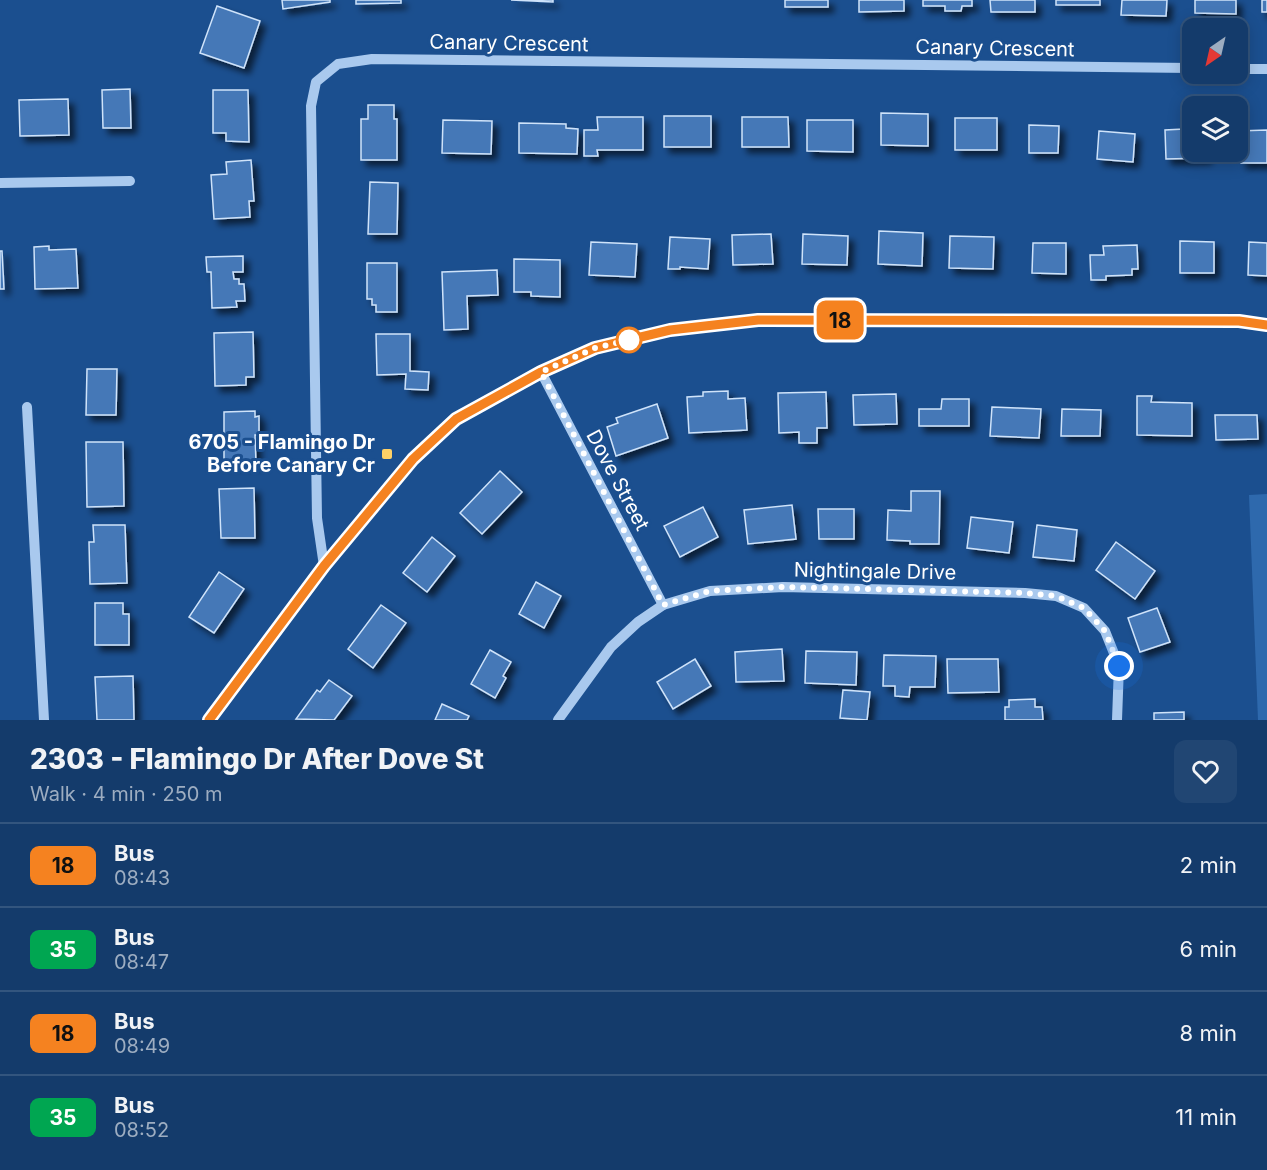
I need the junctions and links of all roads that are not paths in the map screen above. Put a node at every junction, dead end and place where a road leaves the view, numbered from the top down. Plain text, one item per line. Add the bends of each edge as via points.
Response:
1 (1182, 69) edge
2 (1248, 69) edge
3 (1267, 69) edge
4 (130, 181) dead end
5 (0, 183) edge
6 (1267, 325) edge
7 (541, 372) junction
8 (27, 407) dead end
9 (324, 566) junction
10 (663, 605) junction
11 (44, 720) edge
12 (209, 720) edge
13 (558, 720) edge
14 (1117, 720) edge

1 - 9 street, Canary Crescent via 372,59 338,64 316,82 311,106 317,518
2 - 3 street
4 - 5 street
6 - 7 street via 1239,321 758,320 670,330 595,348
7 - 9 street via 456,419 413,459
7 - 10 street, Dove Street
8 - 11 street
9 - 12 street
10 - 13 street, Nightingale Drive via 610,647
10 - 14 street, Nightingale Drive via 710,591 783,587 1056,596 1084,608 1105,631 1119,666

